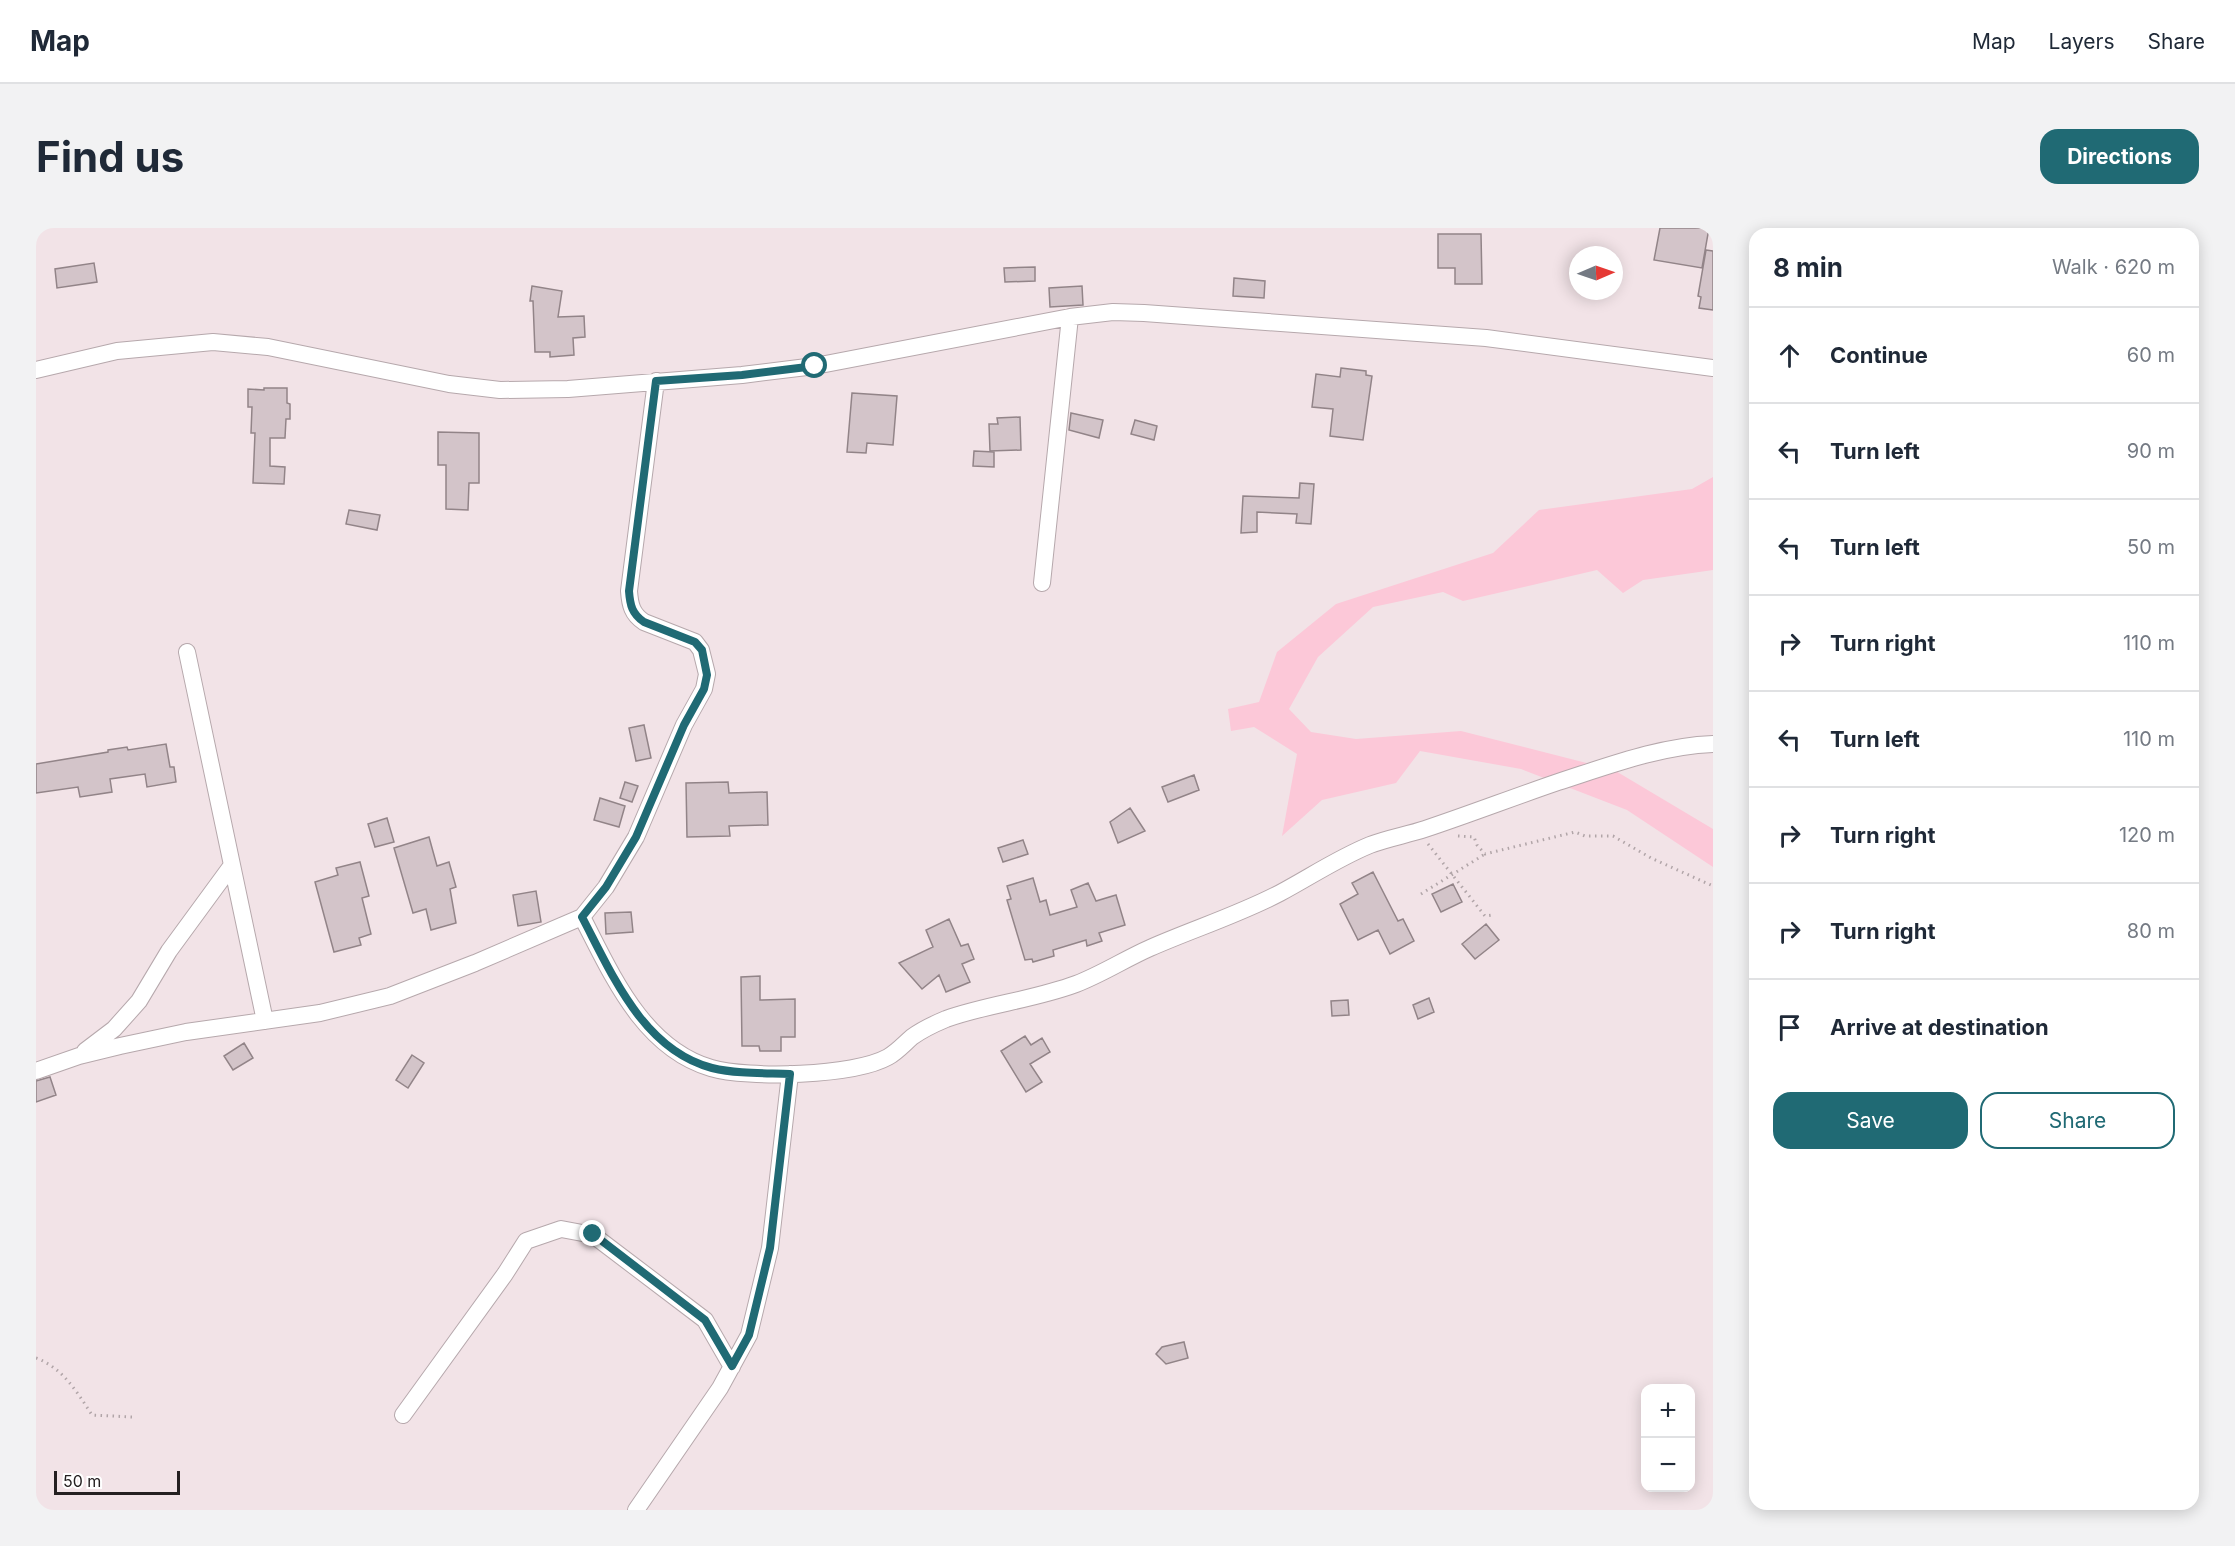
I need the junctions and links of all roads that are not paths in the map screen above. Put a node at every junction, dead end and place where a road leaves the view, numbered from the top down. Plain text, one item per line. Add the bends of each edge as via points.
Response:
1 (1070, 317) junction
2 (1713, 368) edge
3 (36, 370) edge
4 (656, 381) junction
5 (1042, 583) dead end
6 (187, 652) dead end
7 (1713, 744) edge
8 (232, 865) junction
9 (582, 917) junction
10 (265, 1021) junction
11 (80, 1056) junction
12 (36, 1071) edge
13 (790, 1074) junction
14 (732, 1366) junction
15 (403, 1415) dead end
16 (636, 1510) edge

1 - 2 street via 1144,313 1450,336
1 - 4 street via 815,366
1 - 5 street
3 - 4 street via 117,351 213,342 268,347 449,384 500,390
4 - 9 street via 630,604 644,622 695,642 702,650 707,675 636,837 606,887
6 - 8 street
7 - 13 street via 1637,758 1371,845 1279,894 1148,948 1076,984 989,1006 928,1027 871,1065
8 - 10 street
8 - 11 street via 169,951 139,1001 114,1029
9 - 10 street via 390,996
9 - 13 street via 614,980 664,1044 711,1068
10 - 11 street via 186,1032
11 - 12 street
13 - 14 street via 770,1248 749,1335
14 - 15 street via 705,1320 593,1234 561,1229 526,1241
14 - 16 street

